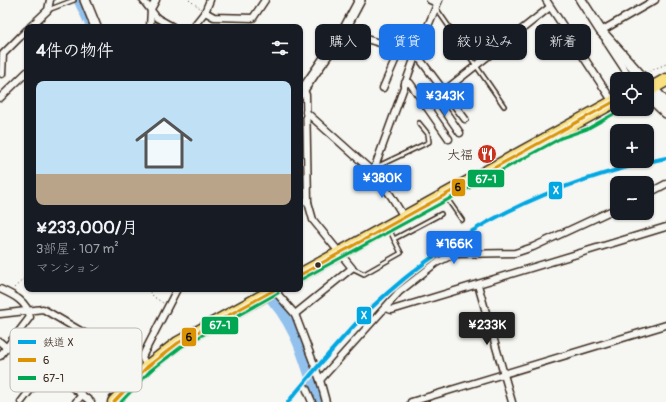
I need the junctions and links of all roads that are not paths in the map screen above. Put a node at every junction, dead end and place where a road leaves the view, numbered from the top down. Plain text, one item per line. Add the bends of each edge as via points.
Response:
1 (50, 0) edge
2 (74, 0) edge
3 (85, 0) edge
4 (143, 0) edge
5 (156, 0) edge
6 (210, 0) edge
7 (265, 0) edge
8 (360, 0) edge
9 (430, 0) edge
10 (546, 0) edge
11 (581, 0) edge
12 (655, 0) edge
13 (437, 4) edge
14 (550, 7) junction
15 (151, 9) junction
16 (48, 10) junction
17 (205, 12) junction
18 (34, 24) edge
19 (95, 24) edge
20 (150, 24) edge
21 (168, 24) edge
22 (195, 24) edge
23 (346, 24) edge
24 (429, 24) edge
25 (601, 31) junction
26 (24, 34) edge
27 (323, 60) edge
28 (395, 60) edge
29 (414, 60) edge
30 (421, 60) edge
31 (477, 65) junction
32 (666, 71) edge
33 (626, 72) edge
34 (635, 72) edge
35 (2, 74) dead end
36 (24, 75) edge
37 (654, 80) edge
38 (666, 80) edge
39 (405, 82) junction
40 (654, 84) edge
41 (383, 88) dead end
42 (303, 90) edge
43 (444, 91) junction
44 (654, 92) edge
45 (303, 93) edge
46 (610, 94) edge
47 (654, 96) edge
48 (0, 98) edge
49 (436, 98) junction
50 (666, 103) edge
51 (426, 106) junction
52 (504, 106) dead end
53 (610, 106) edge
54 (306, 112) junction
55 (666, 113) edge
56 (465, 119) dead end
57 (419, 123) dead end
58 (460, 133) dead end
59 (449, 139) dead end
60 (373, 172) junction
61 (666, 184) edge
62 (654, 190) edge
63 (445, 195) junction
64 (303, 201) edge
65 (308, 202) junction
66 (610, 211) edge
67 (441, 214) dead end
68 (404, 217) junction
69 (462, 220) dead end
70 (388, 226) junction
71 (666, 227) edge
72 (394, 239) junction
73 (341, 253) junction
74 (352, 268) junction
75 (303, 274) edge
76 (478, 285) junction
77 (0, 289) edge
78 (176, 292) edge
79 (269, 292) edge
80 (277, 292) edge
81 (385, 308) junction
82 (29, 311) junction
83 (0, 314) edge
84 (295, 314) junction
85 (666, 325) edge
86 (21, 328) edge
87 (74, 328) edge
88 (0, 342) edge
89 (10, 343) edge
90 (7, 348) junction
91 (0, 356) edge
92 (142, 360) edge
93 (145, 362) junction
94 (142, 366) edge
95 (504, 374) junction
96 (320, 380) junction
97 (306, 388) dead end
98 (29, 392) edge
99 (78, 392) edge
100 (122, 392) edge
101 (82, 395) junction
102 (21, 402) edge
103 (76, 402) edge
104 (91, 402) edge
105 (114, 402) edge
106 (312, 402) edge
107 (326, 402) edge
108 (411, 402) edge
109 (512, 402) edge

1 - 16 street
2 - 16 lane
3 - 19 street
4 - 15 street
5 - 15 street
6 - 17 street
7 - 17 street via 252,18 214,17
8 - 23 street
9 - 13 street
10 - 14 street
11 - 25 street
12 - 25 street
13 - 24 street
13 - 31 lane
14 - 31 street
14 - 46 street
15 - 20 street
15 - 21 street via 157,18
16 - 18 street
17 - 22 street
25 - 33 street
25 - 34 street
26 - 35 street via 3,54
27 - 42 street
28 - 41 street
29 - 39 street
30 - 43 street
31 - 43 street
31 - 52 lane
32 - 37 highway
36 - 48 street
38 - 40 highway
39 - 51 street via 410,83
39 - 60 street
43 - 49 street
43 - 56 street
44 - 50 street
45 - 54 street via 306,95
47 - 55 street
49 - 51 street
49 - 58 street
51 - 59 street
53 - 63 highway
54 - 60 street
54 - 65 street
57 - 60 lane via 428,134 429,142 377,167
60 - 68 street via 392,196
61 - 62 street
63 - 68 highway
63 - 69 lane
64 - 65 street
65 - 73 street via 313,220
66 - 81 street via 515,254 454,254 436,263 399,292
67 - 72 lane
68 - 70 highway
70 - 72 lane
70 - 73 highway
71 - 76 street
72 - 74 lane via 401,253 364,274
73 - 74 street
73 - 75 highway
74 - 84 street
76 - 81 street via 392,310
76 - 95 street
77 - 82 street via 17,297
78 - 93 street
79 - 93 highway
80 - 84 street
81 - 96 street
82 - 83 street
82 - 86 street via 30,317
82 - 87 street via 43,309
84 - 96 street
85 - 95 street
88 - 90 street
89 - 90 street
90 - 91 street
92 - 93 street
93 - 94 highway
95 - 108 street
95 - 109 street
96 - 107 street
97 - 106 street
98 - 102 street
99 - 101 street
100 - 105 highway
101 - 103 street
101 - 104 street

